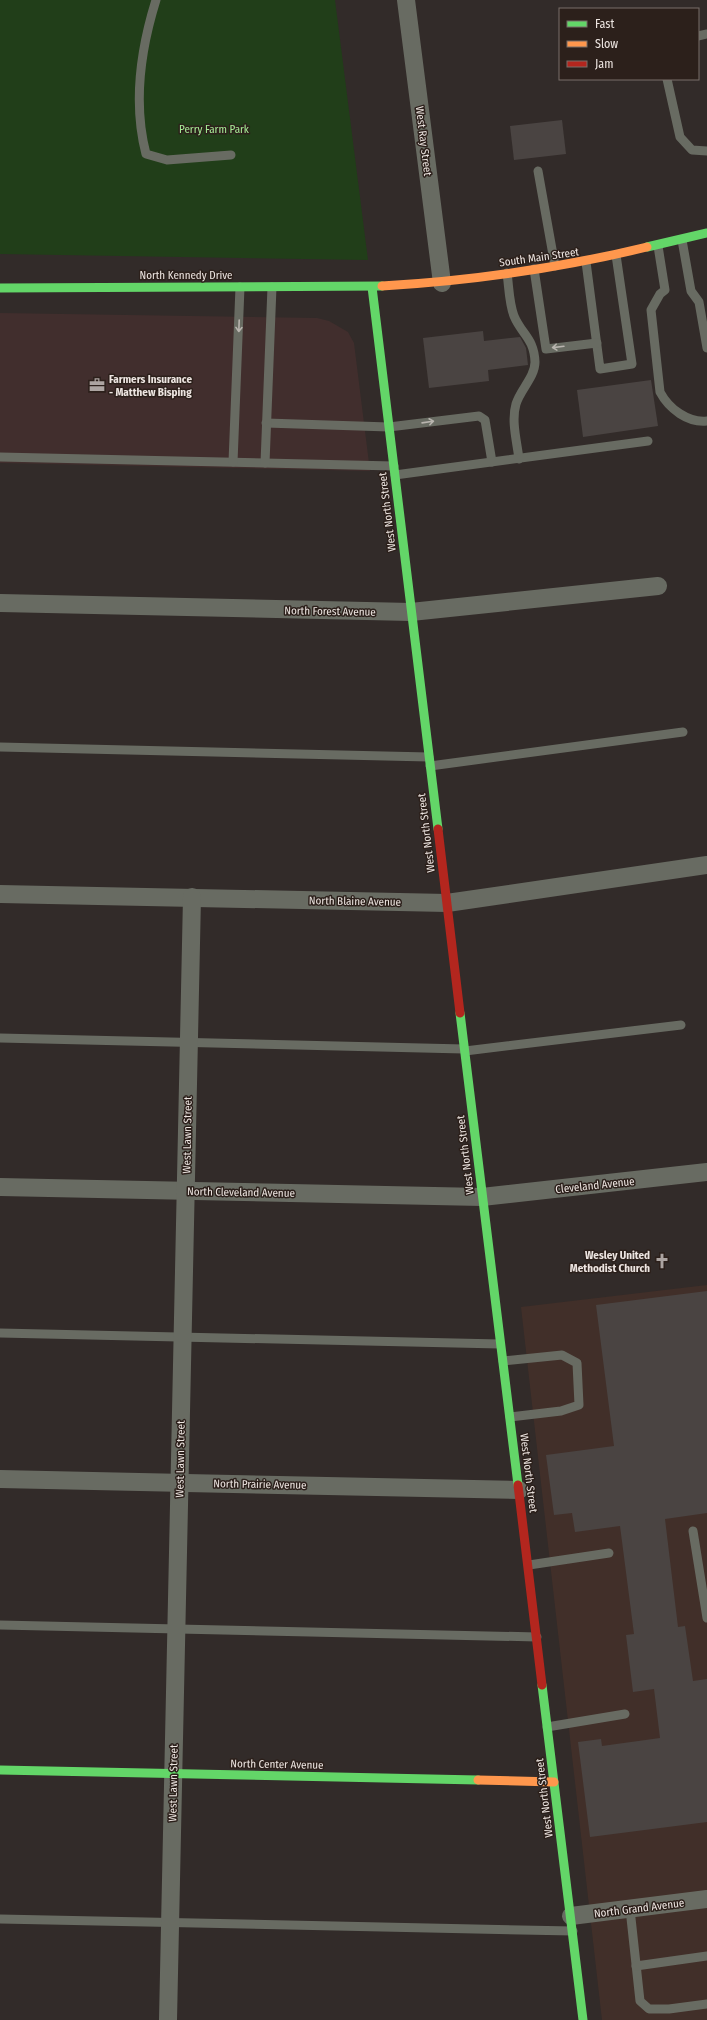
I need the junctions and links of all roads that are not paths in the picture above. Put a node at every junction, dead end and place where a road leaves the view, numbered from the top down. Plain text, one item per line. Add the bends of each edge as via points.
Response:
1 (156, 0) edge
2 (406, 0) edge
3 (667, 80) edge
4 (707, 151) edge
5 (231, 155) dead end
6 (538, 171) dead end
7 (707, 233) edge
8 (682, 240) junction
9 (658, 246) junction
10 (616, 255) junction
11 (586, 262) junction
12 (555, 266) junction
13 (534, 269) junction
14 (506, 273) junction
15 (442, 283) junction
16 (240, 287) junction
17 (272, 287) junction
18 (372, 287) junction
19 (0, 288) edge
20 (597, 342) junction
21 (707, 348) edge
22 (707, 421) edge
23 (266, 424) junction
24 (389, 427) junction
25 (648, 441) dead end
26 (0, 457) edge
27 (519, 459) junction
28 (233, 462) junction
29 (492, 462) junction
30 (265, 463) junction
31 (394, 466) junction
32 (395, 476) junction
33 (658, 586) dead end
34 (0, 604) edge
35 (411, 612) junction
36 (682, 732) dead end
37 (0, 747) edge
38 (430, 761) junction
39 (707, 865) edge
40 (0, 894) edge
41 (192, 897) junction
42 (447, 903) junction
43 (681, 1025) dead end
44 (0, 1038) edge
45 (189, 1043) junction
46 (465, 1050) junction
47 (707, 1172) edge
48 (0, 1187) edge
49 (186, 1191) junction
50 (482, 1197) junction
51 (0, 1333) edge
52 (183, 1337) junction
53 (501, 1344) junction
54 (503, 1361) junction
55 (510, 1417) junction
56 (0, 1479) edge
57 (180, 1483) junction
58 (519, 1490) junction
59 (693, 1531) dead end
60 (609, 1553) dead end
61 (529, 1565) junction
62 (707, 1618) edge
63 (0, 1625) edge
64 (177, 1629) junction
65 (537, 1637) junction
66 (625, 1714) dead end
67 (547, 1727) junction
68 (0, 1770) edge
69 (174, 1774) junction
70 (554, 1782) junction
71 (707, 1899) edge
72 (630, 1909) junction
73 (0, 1919) edge
74 (170, 1922) junction
75 (572, 1924) junction
76 (707, 1956) edge
77 (636, 1966) junction
78 (707, 2004) edge
79 (168, 2020) edge
80 (583, 2020) edge

1 - 5 lane via 150,19 139,100 141,135 146,154 167,160
2 - 15 street, West Ray Street
3 - 4 lane via 680,137 692,150
6 - 12 lane
7 - 8 main road, South Main Street
8 - 9 main road, South Main Street
8 - 21 lane via 691,291 699,302
9 - 10 main road, South Main Street
9 - 22 lane via 665,290 654,302 651,317 660,392 665,400 689,420
10 - 11 main road, South Main Street
10 - 20 lane via 632,364 600,368
11 - 12 main road, South Main Street
11 - 20 lane
12 - 13 main road, South Main Street
13 - 14 main road, South Main Street
20 -> 13 lane via 546,349
14 - 15 main road, South Main Street
14 - 27 lane via 513,313 534,350 535,364 516,404 514,423
15 - 18 main road, South Main Street
16 - 17 main road, North Kennedy Drive
16 - 19 main road, North Kennedy Drive
16 -> 28 lane
17 - 18 main road, North Kennedy Drive
17 - 23 lane
18 - 24 main road, West North Street
23 - 24 lane
23 - 30 lane
24 -> 29 lane via 479,416 485,420
24 - 31 main road, West North Street
25 - 27 lane
26 - 28 lane
27 - 29 lane
28 - 30 lane
29 - 32 lane
30 - 31 lane
31 - 32 main road, West North Street
32 - 35 main road, West North Street
33 - 35 street, North Forest Avenue
34 - 35 street, North Forest Avenue
35 - 38 main road, West North Street
36 - 38 lane
37 - 38 lane
38 - 42 main road, West North Street
39 - 42 street, North Blaine Avenue
40 - 41 street, North Blaine Avenue
41 - 42 street, North Blaine Avenue
41 - 45 street, West Lawn Street
42 - 46 main road, West North Street
43 - 46 lane
44 - 45 lane
45 - 46 lane
45 - 49 street, West Lawn Street
46 - 50 main road, West North Street
47 - 50 street, Cleveland Avenue
48 - 49 street, North Cleveland Avenue
49 - 50 street, North Cleveland Avenue
49 - 52 street, West Lawn Street
50 - 53 main road, West North Street
51 - 52 lane
52 - 53 lane
52 - 57 street, West Lawn Street
53 - 54 main road, West North Street
54 - 55 main road, West North Street
54 - 55 lane via 562,1355 577,1363 579,1405 561,1411
55 - 58 main road, West North Street
56 - 57 street, North Prairie Avenue
57 - 58 street, North Prairie Avenue
57 - 64 street, West Lawn Street
58 - 61 main road, West North Street
59 - 62 lane
60 - 61 lane
61 - 65 main road, West North Street
63 - 64 lane
64 - 65 lane
64 - 69 street, West Lawn Street
65 - 67 main road, West North Street
66 - 67 lane
67 - 70 main road, West North Street
68 - 69 main road, North Center Avenue
69 - 70 main road, North Center Avenue
69 - 74 street, West Lawn Street
70 - 75 main road, West North Street
71 - 72 street, North Grand Avenue
72 - 75 street, North Grand Avenue
72 - 77 lane
73 - 74 lane
74 - 75 lane
74 - 79 street, West Lawn Street
75 - 80 main road, West North Street
76 - 77 lane
77 - 78 lane via 640,2001 649,2009

